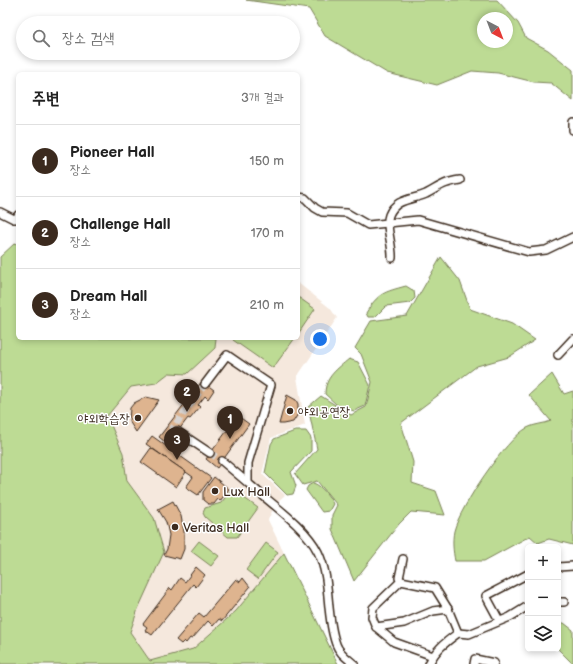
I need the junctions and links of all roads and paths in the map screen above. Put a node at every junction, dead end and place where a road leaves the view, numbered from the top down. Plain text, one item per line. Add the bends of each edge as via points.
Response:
1 (573, 122) edge
2 (573, 130) edge
3 (460, 180) dead end
4 (300, 197) edge
5 (0, 212) edge
6 (16, 218) edge
7 (388, 224) junction
8 (573, 237) edge
9 (392, 258) dead end
10 (573, 339) edge
11 (558, 355) dead end
12 (205, 384) tunnel mouth
13 (177, 431) dead end
14 (210, 453) tunnel mouth
15 (222, 461) tunnel mouth
16 (248, 483) junction
17 (403, 559) dead end
18 (573, 566) edge
19 (561, 567) edge
20 (525, 576) edge
21 (401, 581) junction
22 (525, 608) edge
23 (448, 610) junction
24 (499, 620) junction
25 (376, 627) junction
26 (458, 633) junction
27 (433, 656) junction
28 (494, 663) dead end
29 (354, 664) edge
30 (429, 664) edge
31 (474, 664) edge

1 - 2 street
3 - 7 street via 445,182 425,194 402,201 394,206
4 - 7 street via 305,198 322,212 347,214 368,225
5 - 6 street
7 - 8 street via 418,220 529,252 546,250
7 - 9 street
10 - 11 street
12 - 16 street via 226,355 271,385 248,464
13 - 14 street
15 - 16 street
16 - 29 street via 294,522 317,550 326,573 336,645
17 - 21 street via 399,578
18 - 19 street
20 - 24 street via 486,596
21 - 23 street via 435,588
21 - 25 street via 374,608 372,617
22 - 24 street
23 - 25 street via 433,610 404,623
23 - 26 street
24 - 26 street via 469,634
25 - 27 street via 394,642
26 - 27 street
27 - 30 street
28 - 31 street via 475,659

